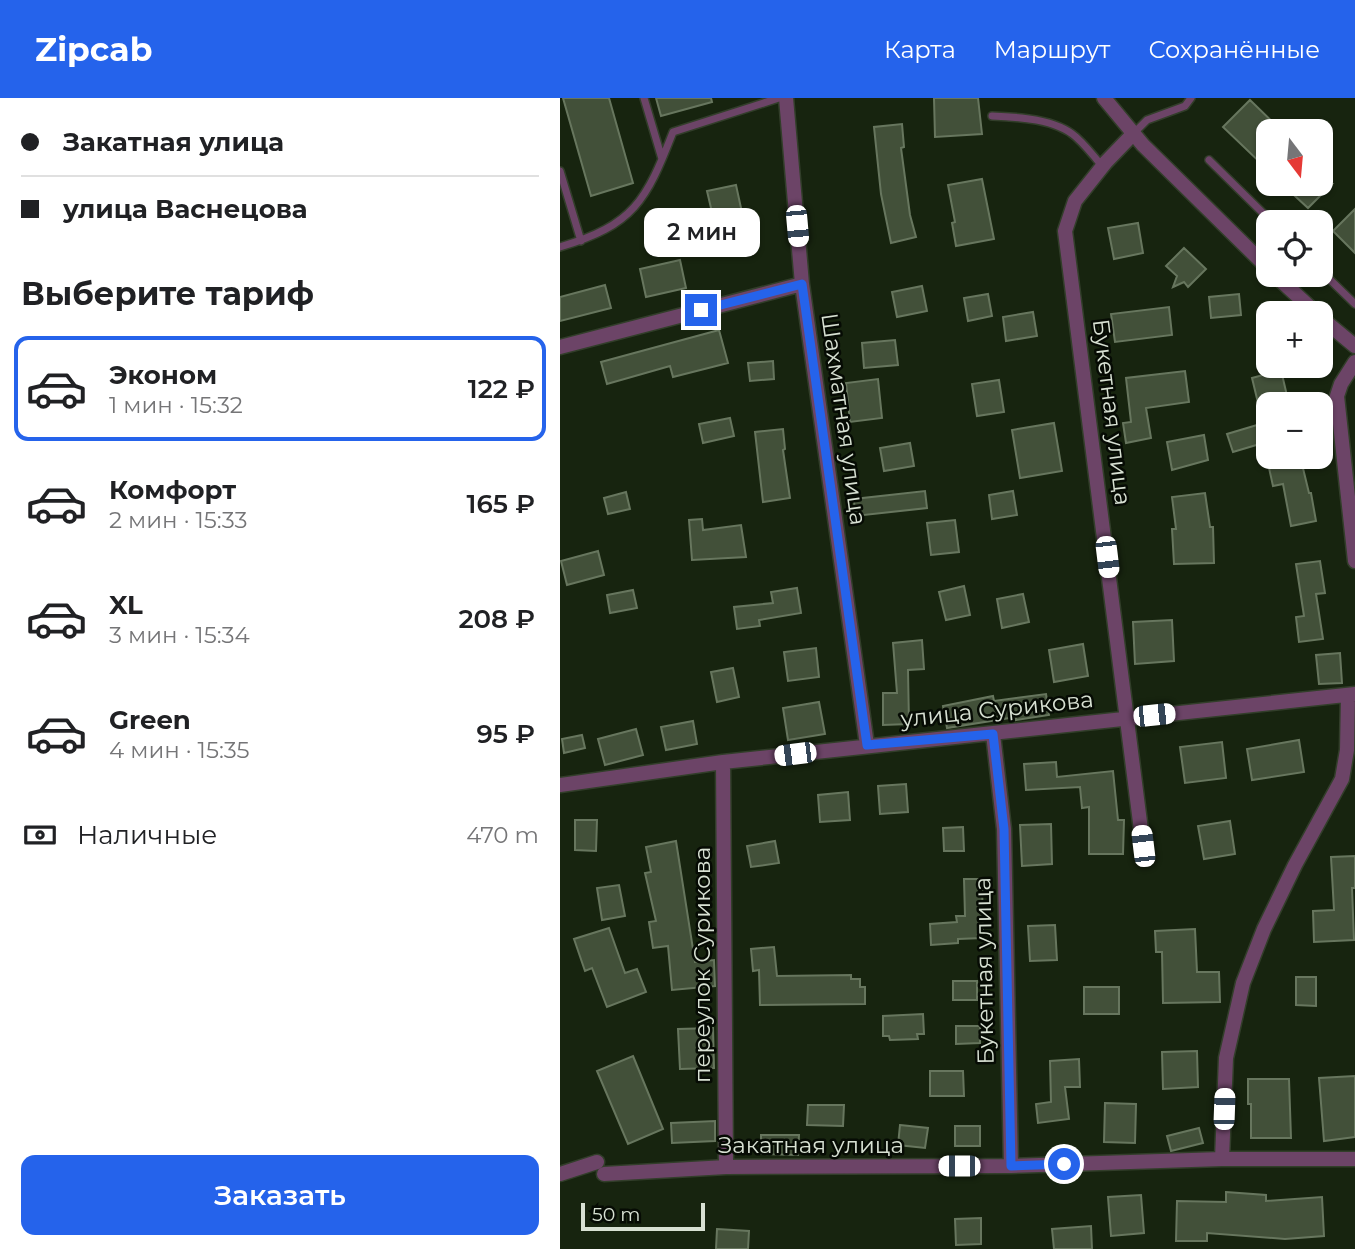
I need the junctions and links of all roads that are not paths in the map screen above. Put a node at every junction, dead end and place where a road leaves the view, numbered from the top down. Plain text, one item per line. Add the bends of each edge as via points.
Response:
1 (644, 98) edge
2 (779, 98) edge
3 (786, 98) edge
4 (1104, 98) edge
5 (1191, 98) edge
6 (992, 116) dead end
7 (1133, 134) junction
8 (662, 160) junction
9 (1209, 160) dead end
10 (1102, 166) junction
11 (560, 171) edge
12 (1260, 210) edge
13 (581, 240) junction
14 (560, 247) edge
15 (1256, 256) edge
16 (1333, 283) edge
17 (802, 284) junction
18 (1288, 287) edge
19 (1303, 301) edge
20 (1355, 304) edge
21 (1333, 328) edge
22 (1355, 346) edge
23 (560, 347) edge
24 (1355, 362) edge
25 (1355, 561) edge
26 (1351, 695) edge
27 (1127, 718) junction
28 (993, 734) junction
29 (867, 745) junction
30 (723, 762) junction
31 (560, 785) edge
32 (1143, 846) dead end
33 (1355, 1158) edge
34 (1222, 1159) junction
35 (1011, 1166) junction
36 (726, 1167) junction
37 (560, 1174) edge

1 - 8 lane
2 - 8 lane via 673,132
3 - 17 street, Шахматная улица
4 - 7 street
5 - 7 lane via 1185,106 1147,120
6 - 10 lane via 1055,125 1075,135
7 - 10 street, Букетная улица
7 - 15 street
8 - 13 lane via 634,211 604,232
9 - 12 lane
10 - 27 street, Букетная улица via 1075,201 1065,231
11 - 13 lane
13 - 14 lane
16 - 20 lane
17 - 23 street
17 - 29 street, Шахматная улица
18 - 19 street
21 - 22 street
24 - 25 street via 1337,396
26 - 27 street, улица Сурикова
26 - 34 street via 1342,779 1289,876 1243,983 1226,1058
27 - 28 street, улица Сурикова
27 - 32 street, Букетная улица
28 - 29 street, улица Сурикова
28 - 35 street, Букетная улица via 1004,829
29 - 30 street, улица Сурикова
30 - 31 street, улица Сурикова
30 - 36 street, переулок Сурикова
33 - 34 street, Закатная улица
34 - 35 street, Закатная улица
35 - 36 street, Закатная улица
36 - 37 street, Закатная улица via 600,1168

